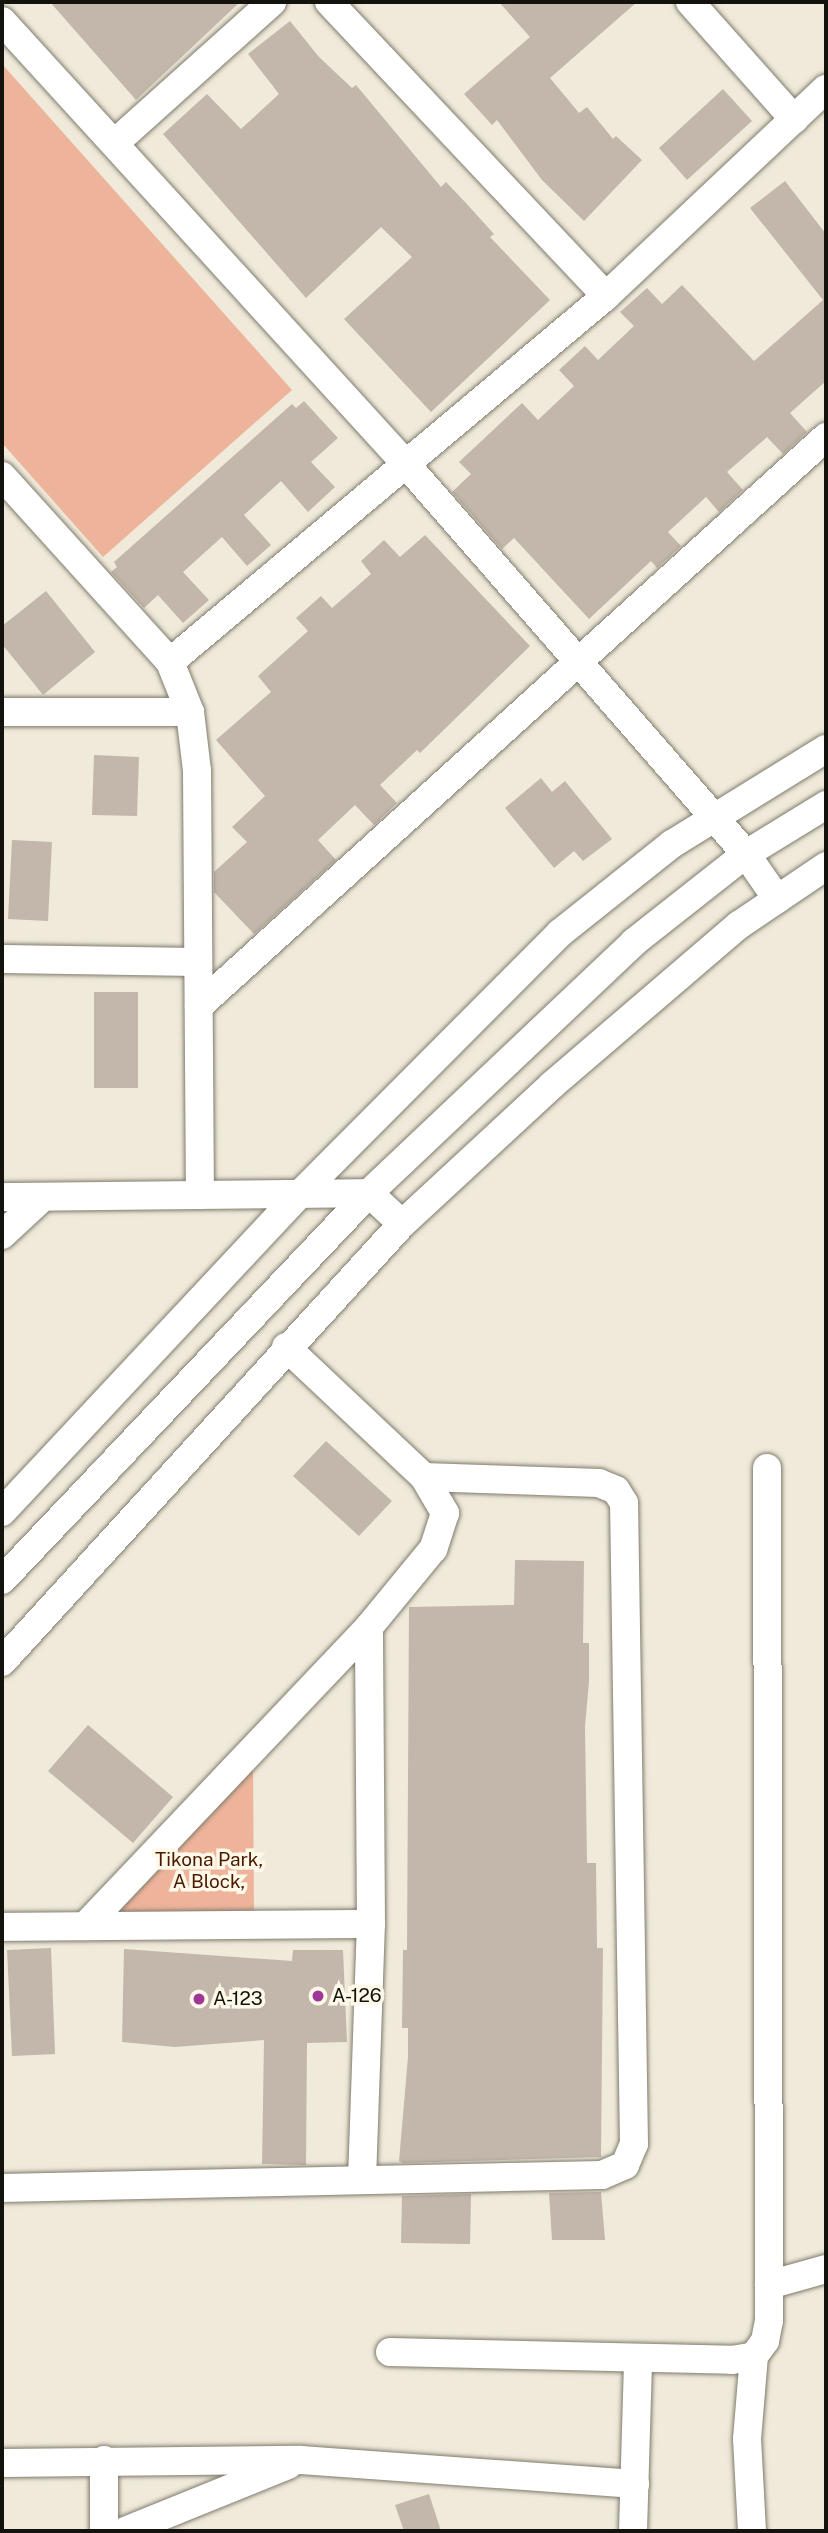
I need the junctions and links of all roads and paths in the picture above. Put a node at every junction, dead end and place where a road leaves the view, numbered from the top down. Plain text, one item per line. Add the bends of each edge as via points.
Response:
1 (272, 2) edge
2 (329, 2) edge
3 (690, 2) edge
4 (2, 21) edge
5 (826, 89) edge
6 (794, 119) junction
7 (116, 142) junction
8 (606, 296) junction
9 (826, 437) edge
10 (405, 463) junction
11 (2, 476) edge
12 (170, 662) junction
13 (575, 663) junction
14 (2, 712) edge
15 (190, 712) junction
16 (826, 749) edge
17 (826, 805) edge
18 (712, 818) junction
19 (746, 854) junction
20 (826, 866) edge
21 (777, 899) junction
22 (2, 959) edge
23 (198, 962) junction
24 (199, 1006) junction
25 (369, 1193) junction
26 (300, 1194) junction
27 (200, 1195) junction
28 (2, 1197) edge
29 (43, 1198) junction
30 (402, 1224) junction
31 (2, 1235) edge
32 (286, 1347) junction
33 (767, 1468) dead end
34 (424, 1477) junction
35 (2, 1512) edge
36 (2, 1580) edge
37 (369, 1627) junction
38 (2, 1662) edge
39 (371, 1924) junction
40 (85, 1926) junction
41 (2, 1927) edge
42 (362, 2180) junction
43 (2, 2188) edge
44 (826, 2269) edge
45 (769, 2285) junction
46 (390, 2352) dead end
47 (754, 2356) junction
48 (638, 2359) junction
49 (104, 2460) junction
50 (300, 2460) junction
51 (2, 2463) edge
52 (635, 2484) junction
53 (104, 2531) edge
54 (125, 2531) edge
55 (633, 2531) edge
56 (752, 2531) edge

1 - 7 street
2 - 8 street
3 - 6 street
4 - 7 street
5 - 6 street
6 - 8 street
7 - 10 street
8 - 10 street
9 - 13 street
10 - 12 street
10 - 13 street
11 - 12 street
12 - 15 street
13 - 18 street
13 - 24 street
14 - 15 street
15 - 23 street via 197,771
16 - 18 street
17 - 19 street
18 - 19 street
18 - 26 street via 618,884 560,933
19 - 21 street
19 - 25 street via 634,942
20 - 21 street
21 - 30 street via 739,925 552,1084
22 - 23 street
23 - 24 street
24 - 27 street
25 - 26 street
25 - 30 street
25 - 36 street
26 - 27 street
26 - 35 street
27 - 29 street
28 - 29 street
29 - 31 street
30 - 32 street
32 - 34 street
32 - 38 street
33 - 45 street
34 - 37 street via 445,1513 442,1532
34 - 42 street via 600,1483 616,1490 624,1503 634,2144 625,2165 602,2175
37 - 39 street
37 - 40 street
39 - 40 street
39 - 42 street
40 - 41 street
42 - 43 street
44 - 45 street
45 - 47 street via 765,2341
46 - 48 street
47 - 48 street
47 - 56 street via 747,2439
48 - 52 street
49 - 50 street
49 - 51 street
49 - 53 street
50 - 52 street
50 - 54 street
52 - 55 street

